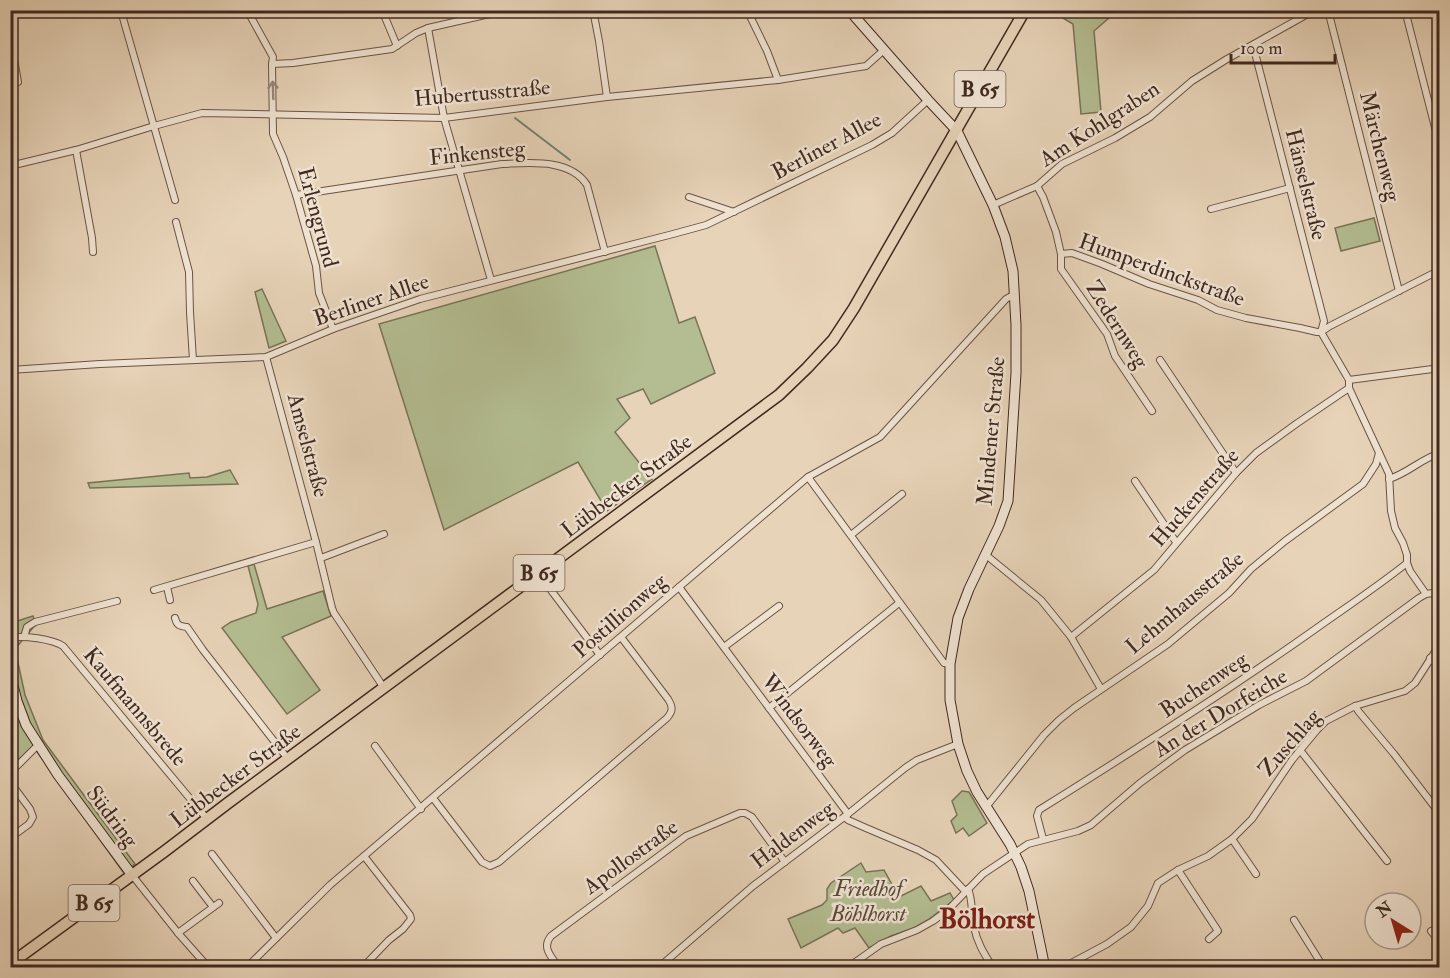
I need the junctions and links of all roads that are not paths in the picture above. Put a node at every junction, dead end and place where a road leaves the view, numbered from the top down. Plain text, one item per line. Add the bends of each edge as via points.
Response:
1 (247, 10) edge
2 (382, 10) edge
3 (507, 10) edge
4 (593, 10) edge
5 (747, 10) edge
6 (849, 10) edge
7 (1025, 10) edge
8 (1315, 10) edge
9 (1328, 10) edge
10 (1405, 10) edge
11 (123, 18) dead end
12 (428, 28) junction
13 (10, 37) edge
14 (1253, 45) junction
15 (397, 46) junction
16 (884, 50) junction
17 (272, 64) junction
18 (778, 80) junction
19 (18, 82) dead end
20 (607, 97) junction
21 (928, 100) junction
22 (273, 116) junction
23 (444, 118) junction
24 (154, 126) junction
25 (957, 131) junction
26 (1440, 147) edge
27 (76, 150) junction
28 (10, 166) edge
29 (459, 171) junction
30 (1037, 186) junction
31 (1290, 188) junction
32 (296, 195) junction
33 (689, 197) dead end
34 (175, 200) dead end
35 (993, 205) junction
36 (1212, 209) dead end
37 (735, 212) junction
38 (176, 222) dead end
39 (93, 252) dead end
40 (605, 252) junction
41 (1061, 254) junction
42 (1440, 270) edge
43 (491, 280) junction
44 (1399, 291) junction
45 (1015, 294) junction
46 (333, 329) junction
47 (1321, 332) junction
48 (10, 354) edge
49 (266, 357) junction
50 (193, 360) junction
51 (1160, 360) dead end
52 (1440, 368) edge
53 (13, 370) edge
54 (1349, 384) junction
55 (1152, 411) dead end
56 (1379, 453) junction
57 (1440, 453) edge
58 (1236, 472) junction
59 (808, 477) junction
60 (1389, 479) junction
61 (1135, 481) dead end
62 (902, 494) dead end
63 (384, 534) dead end
64 (851, 535) junction
65 (316, 542) junction
66 (1176, 542) junction
67 (986, 555) junction
68 (321, 558) junction
69 (1407, 563) junction
70 (538, 573) junction
71 (167, 587) junction
72 (679, 587) junction
73 (154, 590) dead end
74 (1440, 592) edge
75 (1426, 594) junction
76 (170, 600) dead end
77 (117, 601) dead end
78 (899, 603) junction
79 (779, 606) dead end
80 (176, 618) dead end
81 (24, 637) junction
82 (621, 637) junction
83 (10, 638) edge
84 (1071, 638) junction
85 (1440, 644) edge
86 (724, 647) junction
87 (600, 655) junction
88 (1430, 658) junction
89 (950, 664) junction
90 (1440, 668) edge
91 (10, 674) edge
92 (384, 688) junction
93 (1101, 689) junction
94 (1355, 706) junction
95 (769, 708) junction
96 (958, 744) junction
97 (38, 745) junction
98 (375, 746) dead end
99 (1300, 750) junction
100 (288, 759) junction
101 (10, 773) edge
102 (10, 782) edge
103 (433, 798) junction
104 (986, 807) junction
105 (421, 809) junction
106 (1440, 814) edge
107 (846, 816) junction
108 (207, 819) junction
109 (10, 838) edge
110 (1042, 839) junction
111 (1232, 839) junction
112 (1014, 852) junction
113 (212, 854) dead end
114 (364, 856) junction
115 (1387, 861) dead end
116 (784, 862) junction
117 (1178, 870) junction
118 (132, 874) junction
119 (1256, 874) dead end
120 (193, 881) dead end
121 (967, 890) junction
122 (1294, 920) dead end
123 (1431, 931) dead end
124 (178, 933) junction
125 (276, 938) junction
126 (1209, 939) dead end
127 (1440, 942) edge
128 (10, 964) edge
129 (209, 968) edge
130 (246, 968) edge
131 (362, 968) edge
132 (559, 968) edge
133 (658, 968) edge
134 (847, 968) edge
135 (993, 968) edge
136 (1045, 968) edge
137 (1062, 968) edge
138 (1324, 968) edge

1 - 17 street, Erlengrund via 273,57
2 - 15 street
3 - 12 street
4 - 20 street
5 - 18 street
6 - 16 street, Mindener Straße
7 - 25 main road, Lübbecker Straße / B 65
8 - 14 street, Am Kohlgraben
9 - 44 street, Märchenweg
10 - 26 street
11 - 24 street
12 - 15 street
12 - 23 street
13 - 19 street
14 - 30 street, Am Kohlgraben via 1192,81 1150,117 1062,164
14 - 31 street, Hänselstraße
15 - 17 street
16 - 18 street, Hubertusstraße via 866,66
16 - 21 street, Mindener Straße
22 -> 17 street, Erlengrund
18 - 20 street, Hubertusstraße
20 - 23 street, Hubertusstraße
21 - 25 street, Mindener Straße
21 - 37 street, Berliner Allee via 892,133 872,145
22 - 23 street, Hubertusstraße
22 - 24 street, Hubertusstraße via 202,113
22 - 32 street, Erlengrund via 273,134
23 - 29 street
24 - 27 street, Hubertusstraße
24 - 34 street
25 - 35 street, Mindener Straße
25 - 70 main road, Lübbecker Straße / B 65 via 854,308 833,340 807,368 779,395
27 - 28 street, Hubertusstraße
27 - 39 street
29 - 32 street, Finkensteg
29 - 40 street, Finkensteg via 524,163 568,168 582,177 586,185
29 - 43 street
30 - 35 street, Am Kohlgraben
30 - 41 street, Humperdinckstraße
31 - 36 street
31 - 47 street, Hänselstraße via 1324,321
32 - 46 street, Erlengrund
33 - 37 street
35 - 45 street, Mindener Straße via 1010,254
37 - 40 street, Berliner Allee via 706,225
38 - 50 street via 189,272
40 - 43 street, Berliner Allee
41 - 47 street, Humperdinckstraße via 1072,253 1217,310
41 - 55 street, Zedernweg via 1061,269 1107,333 1115,356
42 - 44 street
43 - 46 street, Berliner Allee
44 - 47 street
45 - 59 street, Postillionweg via 1006,299 880,437
45 - 67 street, Mindener Straße via 1016,373 1010,486 1004,513
46 - 49 street, Berliner Allee
47 - 54 street
48 - 53 street
49 - 50 street, Berliner Allee
49 - 65 street, Amselstraße
50 - 53 street, Berliner Allee
51 - 58 street
52 - 54 street
54 - 56 street
54 - 58 street, Huckenstraße
56 - 60 street
56 - 93 street, Lehmhausstraße via 1363,484 1260,562 1168,644
57 - 60 street
58 - 66 street, Huckenstraße
59 - 64 street
59 - 72 street, Postillionweg
60 - 69 street via 1391,511
61 - 66 street
62 - 64 street
63 - 68 street
64 - 78 street
65 - 68 street, Amselstraße
65 - 71 street
66 - 84 street, Huckenstraße via 1154,570
67 - 84 street via 1041,600
67 - 89 street, Mindener Straße via 958,618
68 - 92 street, Amselstraße via 334,613
69 - 75 street
69 - 110 street, Buchenweg via 1262,666 1039,810
70 - 87 street
70 - 92 main road, Lübbecker Straße / B 65
71 - 73 street
71 - 76 street
72 - 82 street, Postillionweg
72 - 86 street, Windsorweg
74 - 75 street, An der Dorfeiche
75 - 110 street, An der Dorfeiche via 1306,681 1185,750 1090,825
77 - 81 street via 35,622 27,627
78 - 89 street via 944,663
78 - 95 street
79 - 86 street
80 - 100 street via 180,626 190,630
81 - 83 street, Kaufmannsbrede
81 - 108 street, Kaufmannsbrede via 63,646
82 - 87 street, Postillionweg
82 - 103 street via 672,705 670,713 499,862 490,866 482,862
84 - 93 street
85 - 88 street, Zuschlag
86 - 95 street, Windsorweg
87 - 103 street, Postillionweg
88 - 90 street
88 - 94 street, Zuschlag via 1405,691
89 - 96 street, Mindener Straße via 950,700
91 - 97 street, Südring via 26,725
92 - 100 main road, Lübbecker Straße / B 65
93 - 104 street, Lehmhausstraße via 1052,727
94 - 99 street, Zuschlag via 1326,721
94 - 106 street
95 - 107 street, Windsorweg
96 - 104 street, Mindener Straße
96 - 107 street, Haldenweg via 917,760
97 - 101 street
97 - 118 street, Südring
98 - 105 street
99 - 111 street, Zuschlag via 1252,819
99 - 115 street
100 - 108 main road, Lübbecker Straße / B 65
102 - 109 street via 33,817
103 - 105 street, Postillionweg
104 - 112 street, Mindener Straße
105 - 114 street, Postillionweg
107 - 116 street, Haldenweg
107 - 121 street, Windsorweg via 936,860
108 - 118 main road, Lübbecker Straße / B 65
110 - 112 street, An der Dorfeiche
111 - 117 street, Zuschlag
111 - 119 street
112 - 121 street, An der Dorfeiche via 982,873
112 - 136 street, Mindener Straße via 1029,891
113 - 125 street
114 - 125 street, Postillionweg
114 - 131 street via 411,920
116 - 132 street, Apollostraße via 745,813 686,836 551,936 546,947
116 - 133 street, Haldenweg
117 - 126 street via 1218,931
117 - 137 street, Zuschlag via 1158,884 1148,906 1131,927
118 - 124 street, Südring
118 - 128 main road, Lübbecker Straße / B 65
120 - 124 street via 216,905
121 - 134 street, An der Dorfeiche via 933,921 880,944
121 - 135 street via 977,939
122 - 138 street
123 - 127 street
124 - 129 street, Südring
125 - 130 street, Postillionweg

